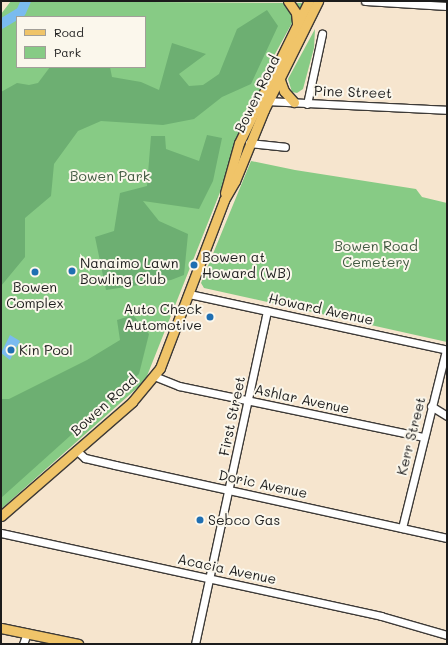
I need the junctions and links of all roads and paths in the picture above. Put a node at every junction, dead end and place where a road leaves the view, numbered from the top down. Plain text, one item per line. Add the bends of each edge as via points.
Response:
1 (288, 1) edge
2 (308, 1) edge
3 (318, 1) edge
4 (365, 1) edge
5 (447, 6) edge
6 (297, 24) junction
7 (322, 34) dead end
8 (280, 80) junction
9 (258, 100) junction
10 (268, 101) junction
11 (294, 102) junction
12 (307, 104) junction
13 (447, 110) edge
14 (249, 143) junction
15 (285, 147) dead end
16 (224, 200) junction
17 (189, 294) junction
18 (267, 311) junction
19 (446, 350) edge
20 (154, 376) junction
21 (249, 401) junction
22 (431, 406) junction
23 (447, 416) edge
24 (423, 437) junction
25 (76, 450) junction
26 (229, 490) junction
27 (1, 516) edge
28 (402, 528) junction
29 (1, 533) edge
30 (447, 538) edge
31 (210, 578) junction
32 (1, 628) edge
33 (27, 633) junction
34 (447, 635) edge
35 (23, 644) edge
36 (78, 644) edge
37 (195, 644) edge

1 - 6 main road via 296,13
2 - 6 main road, Bowen Road
3 - 8 main road, Bowen Road
4 - 5 street
6 - 9 main road, Bowen Road
7 - 12 street
8 - 10 main road, Bowen Road
8 - 11 main road via 284,91
9 - 10 street, Pine Street
9 - 16 main road, Bowen Road via 239,143
10 - 11 street, Pine Street
10 - 14 main road, Bowen Road
11 - 12 street, Pine Street
12 - 13 street, Pine Street
14 - 15 street
14 - 16 main road, Bowen Road via 235,181
16 - 17 main road, Bowen Road
17 - 18 street, Howard Avenue
17 - 20 main road, Bowen Road via 165,360
18 - 19 street, Howard Avenue
18 - 21 street, First Street
19 - 22 street, Kerr Street
20 - 21 street, Ashlar Avenue via 165,382
20 - 25 main road, Bowen Road via 132,402
21 - 24 street, Ashlar Avenue
21 - 26 street, First Street
22 - 23 street
22 - 24 street, Kerr Street
24 - 28 street, Kerr Street
25 - 26 street, Doric Avenue via 87,458
25 - 27 main road, Bowen Road
26 - 28 street, Doric Avenue
26 - 31 street, First Street
28 - 30 street, Doric Avenue
29 - 31 street, Acacia Avenue
31 - 34 street, Acacia Avenue via 381,616
31 - 37 street, First Street
32 - 33 main road
33 - 35 street
33 - 36 main road

